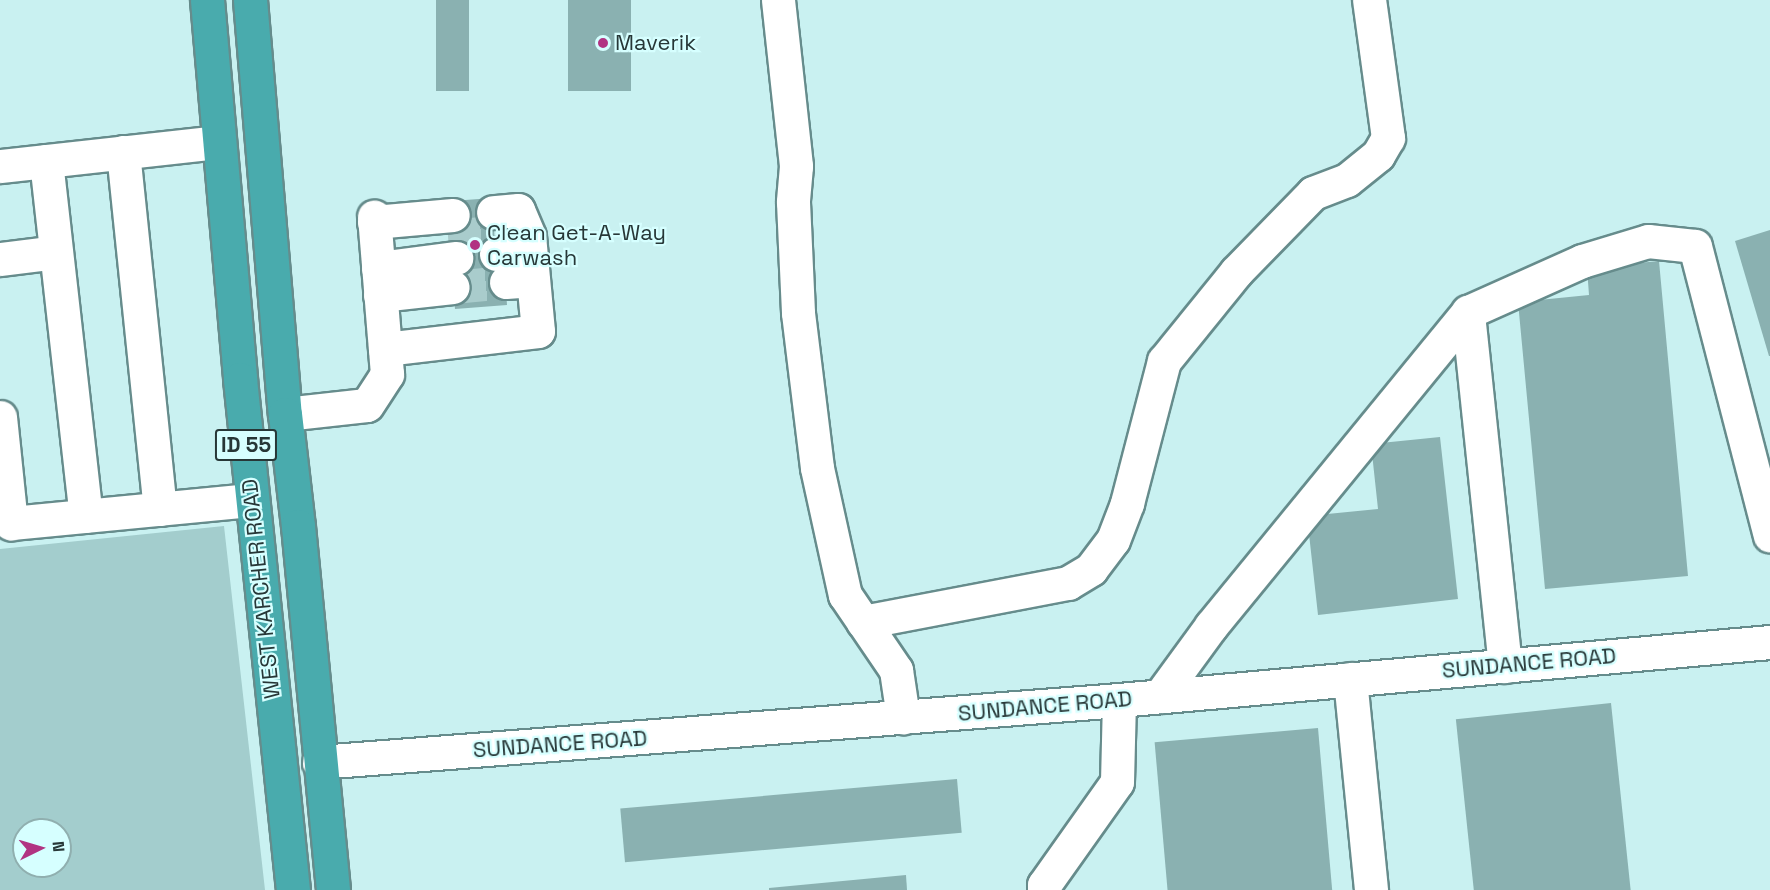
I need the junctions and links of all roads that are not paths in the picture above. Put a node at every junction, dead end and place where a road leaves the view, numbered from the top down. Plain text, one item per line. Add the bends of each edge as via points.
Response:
1 (207, 0) edge
2 (250, 0) edge
3 (778, 0) edge
4 (1369, 0) edge
5 (219, 142) junction
6 (123, 152) junction
7 (46, 160) junction
8 (0, 166) edge
9 (508, 247) dead end
10 (377, 249) junction
11 (56, 252) junction
12 (0, 259) edge
13 (1468, 312) junction
14 (385, 349) junction
15 (285, 414) junction
16 (0, 417) edge
17 (252, 500) junction
18 (160, 509) junction
19 (86, 516) junction
20 (6, 524) edge
21 (1770, 535) edge
22 (863, 622) junction
23 (1770, 642) edge
24 (1505, 666) junction
25 (1350, 680) junction
26 (1160, 696) junction
27 (1119, 700) junction
28 (903, 717) junction
29 (319, 762) junction
30 (293, 890) edge
31 (333, 890) edge
32 (1044, 890) edge
33 (1371, 890) edge

1 - 5 highway, WEST KARCHER ROAD / ID 55
2 - 15 highway, WEST KARCHER ROAD / ID 55
3 - 22 street via 796,166 793,202 798,314 817,468 845,595
4 - 22 street via 1388,138 1378,155 1347,180 1313,193 1236,272 1164,361 1127,503 1113,540 1091,569 1068,583
5 - 6 street
5 - 17 highway, WEST KARCHER ROAD / ID 55
6 - 7 street
6 - 18 street
7 - 8 street
7 - 11 street
9 - 14 street via 538,331
10 - 10 street via 451,251
10 - 14 street
11 - 12 street
11 - 19 street
13 - 21 street via 1582,261 1648,241 1695,246
13 - 24 street
13 - 26 street via 1211,626
14 - 15 street via 387,374 368,405
15 - 29 highway, WEST KARCHER ROAD / ID 55
16 - 20 street
17 - 18 street
17 - 30 highway, WEST KARCHER ROAD / ID 55
18 - 19 street
19 - 20 street
22 - 28 street via 896,670
23 - 24 street, SUNDANCE ROAD
24 - 25 street, SUNDANCE ROAD
25 - 26 street, SUNDANCE ROAD
25 - 33 street
26 - 27 street, SUNDANCE ROAD
27 - 28 street, SUNDANCE ROAD
27 - 32 street via 1117,782
28 - 29 street, SUNDANCE ROAD
29 - 31 highway, WEST KARCHER ROAD / ID 55

